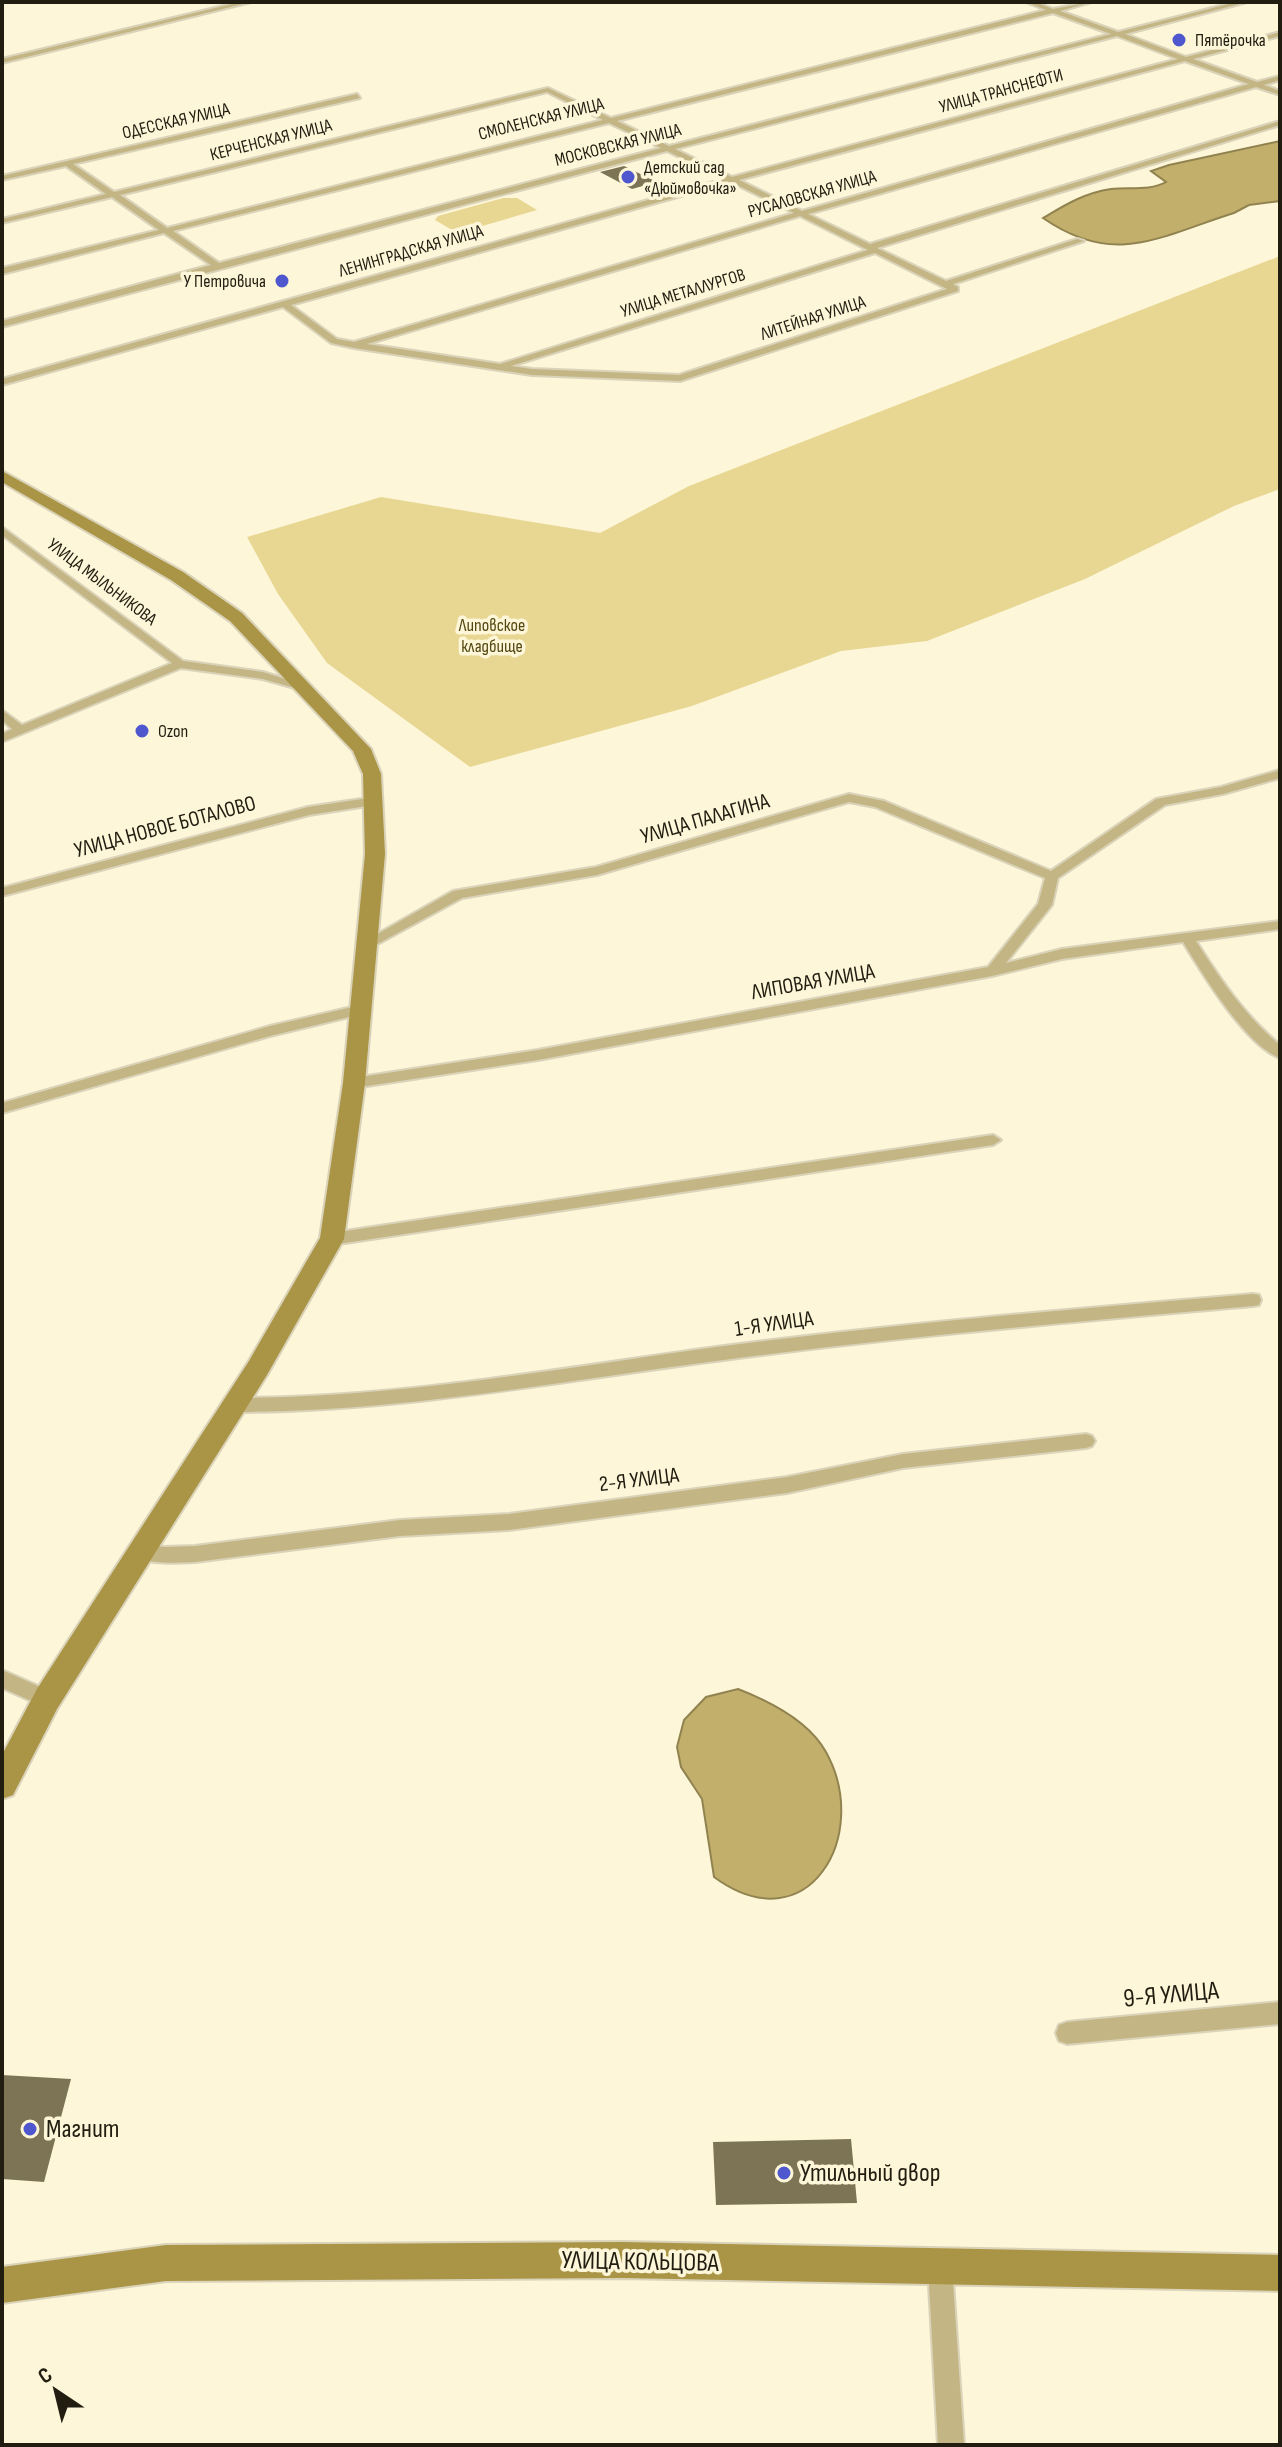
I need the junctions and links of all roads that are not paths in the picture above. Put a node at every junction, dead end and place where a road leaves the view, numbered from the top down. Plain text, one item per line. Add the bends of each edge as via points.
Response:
1 (248, 2) edge
2 (1029, 2) edge
3 (1088, 2) edge
4 (1244, 2) edge
5 (1052, 11) junction
6 (1117, 34) junction
7 (1280, 34) edge
8 (1185, 59) junction
9 (2, 61) edge
10 (1280, 78) edge
11 (1256, 85) junction
12 (1280, 93) edge
13 (357, 96) dead end
14 (607, 119) junction
15 (1280, 123) edge
16 (667, 149) junction
17 (67, 163) junction
18 (2, 178) edge
19 (730, 180) junction
20 (111, 195) junction
21 (802, 213) junction
22 (2, 221) edge
23 (163, 231) junction
24 (1080, 241) dead end
25 (873, 248) junction
26 (218, 266) junction
27 (2, 271) edge
28 (945, 284) junction
29 (283, 303) junction
30 (2, 324) edge
31 (354, 345) junction
32 (498, 366) junction
33 (2, 382) edge
34 (2, 476) edge
35 (2, 530) edge
36 (180, 664) junction
37 (285, 666) junction
38 (263, 676) junction
39 (305, 687) junction
40 (2, 714) edge
41 (20, 730) junction
42 (2, 738) edge
43 (1280, 774) edge
44 (375, 801) junction
45 (1052, 876) junction
46 (2, 892) edge
47 (1280, 925) edge
48 (1189, 940) junction
49 (367, 944) junction
50 (992, 971) junction
51 (361, 1010) junction
52 (1280, 1053) edge
53 (354, 1083) junction
54 (2, 1108) edge
55 (993, 1140) dead end
56 (332, 1239) junction
57 (1253, 1300) dead end
58 (234, 1405) junction
59 (1086, 1441) dead end
60 (139, 1551) junction
61 (2, 1679) edge
62 (47, 1699) junction
63 (2, 1785) edge
64 (1280, 2013) edge
65 (1067, 2033) dead end
66 (940, 2267) junction
67 (1280, 2273) edge
68 (2, 2285) edge
69 (951, 2445) edge

1 - 9 street
2 - 5 street
3 - 5 street, СМОЛЕНСКАЯ УЛИЦА
4 - 6 street, МОСКОВСКАЯ УЛИЦА
5 - 6 street
5 - 14 street, СМОЛЕНСКАЯ УЛИЦА
6 - 8 street
6 - 16 street, МОСКОВСКАЯ УЛИЦА
7 - 8 street, УЛИЦА ТРАНСНЕФТИ
8 - 11 street
8 - 19 street, УЛИЦА ТРАНСНЕФТИ
10 - 11 street, РУСАЛОВСКАЯ УЛИЦА
11 - 12 street
11 - 21 street, РУСАЛОВСКАЯ УЛИЦА
13 - 17 street, ОДЕССКАЯ УЛИЦА
14 - 16 street
14 - 20 street, КЕРЧЕНСКАЯ УЛИЦА via 548,90
14 - 23 street, СМОЛЕНСКАЯ УЛИЦА
15 - 25 street, УЛИЦА МЕТАЛЛУРГОВ
16 - 19 street
16 - 26 street, МОСКОВСКАЯ УЛИЦА
17 - 18 street, ОДЕССКАЯ УЛИЦА
17 - 20 street
19 - 21 street
19 - 29 street, ЛЕНИНГРАДСКАЯ УЛИЦА
20 - 22 street, КЕРЧЕНСКАЯ УЛИЦА
20 - 23 street
21 - 25 street
21 - 31 street, РУСАЛОВСКАЯ УЛИЦА
23 - 26 street
23 - 27 street, СМОЛЕНСКАЯ УЛИЦА
24 - 28 street
25 - 28 street
25 - 32 street, УЛИЦА МЕТАЛЛУРГОВ
26 - 30 street, МОСКОВСКАЯ УЛИЦА
28 - 32 street, ЛИТЕЙНАЯ УЛИЦА via 955,289 680,378
29 - 31 street via 334,341
29 - 33 street, ЛЕНИНГРАДСКАЯ УЛИЦА
31 - 32 street
34 - 37 street via 207,596
35 - 36 street, УЛИЦА МЫЛЬНИКОВА
36 - 38 street
36 - 41 street
37 - 38 street
37 - 39 street
38 - 39 street
39 - 44 street via 362,749
40 - 41 street
41 - 42 street
43 - 45 street via 1161,802
44 - 46 street, УЛИЦА НОВОЕ БОТАЛОВО via 339,805
44 - 49 street
45 - 49 street, УЛИЦА ПАЛАГИНА via 879,804 849,798 597,871 458,894
45 - 50 street via 1045,905
47 - 48 street, ЛИПОВАЯ УЛИЦА
48 - 50 street, ЛИПОВАЯ УЛИЦА via 1062,954
48 - 52 street via 1219,990
49 - 51 street
50 - 53 street, ЛИПОВАЯ УЛИЦА via 538,1055
51 - 53 street
51 - 54 street via 298,1021 81,1089
53 - 56 street
55 - 56 street
56 - 58 street
57 - 58 street, 1-Я УЛИЦА via 857,1335 401,1400 302,1407
58 - 60 street
59 - 60 street, 2-Я УЛИЦА via 903,1461 787,1485 509,1522 400,1528 195,1554
60 - 62 street
61 - 62 street
62 - 63 street
64 - 65 street, 9-Я УЛИЦА
66 - 67 street, УЛИЦА КОЛЬЦОВА
66 - 68 street, УЛИЦА КОЛЬЦОВА via 622,2260 166,2263
66 - 69 street

